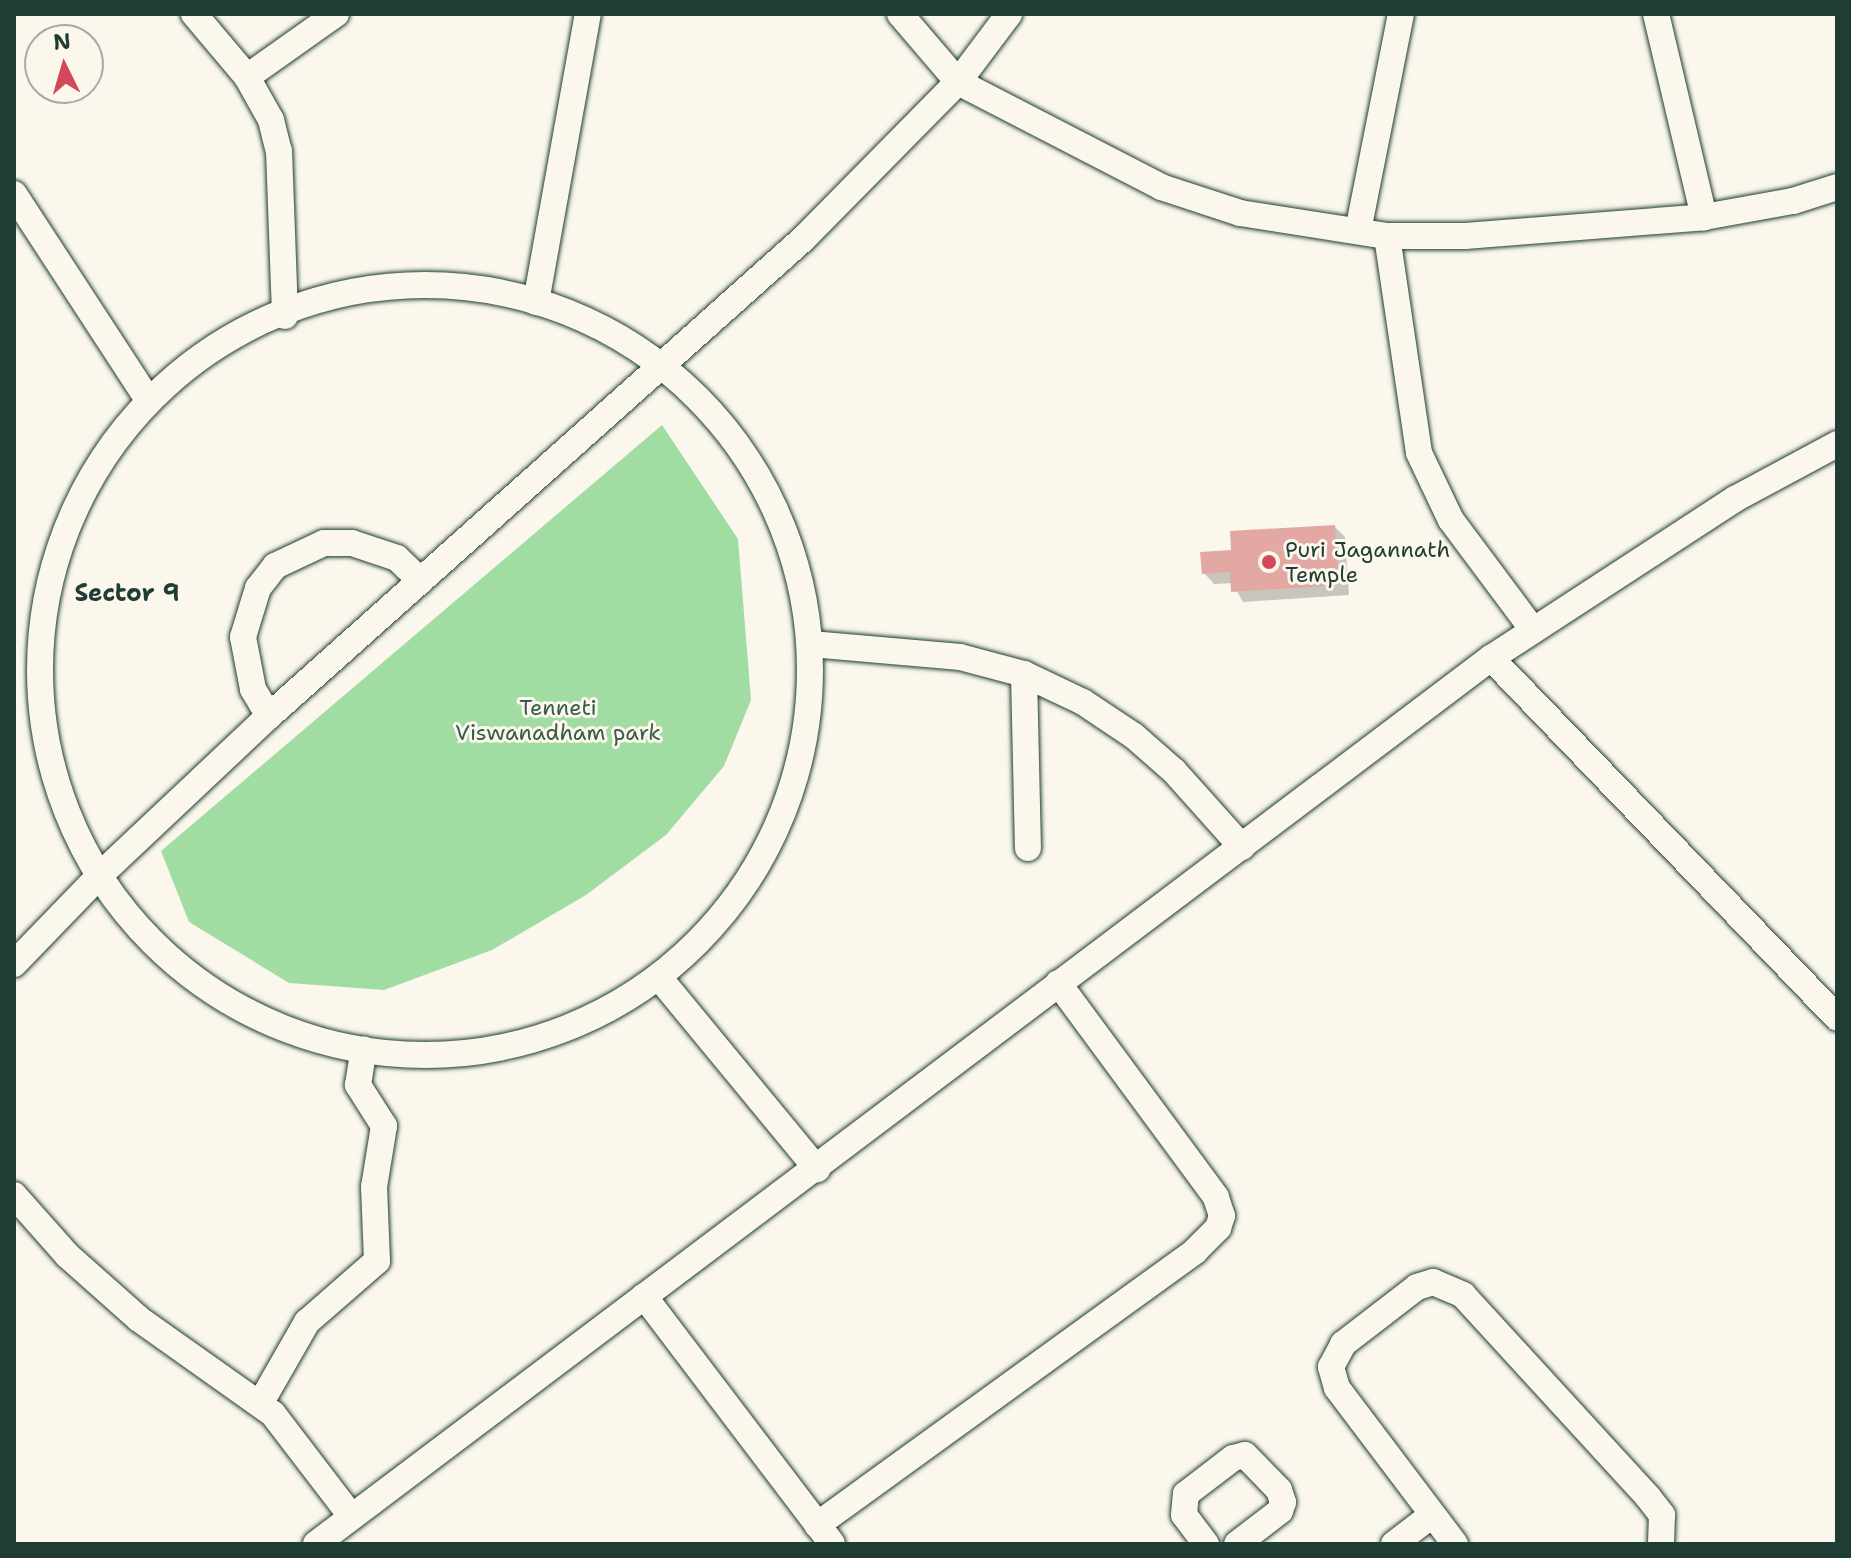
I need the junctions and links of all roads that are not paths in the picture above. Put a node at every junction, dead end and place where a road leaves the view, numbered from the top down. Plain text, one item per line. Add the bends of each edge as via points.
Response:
1 (194, 14) edge
2 (336, 14) edge
3 (588, 14) edge
4 (900, 14) edge
5 (1009, 14) edge
6 (1401, 14) edge
7 (1656, 14) edge
8 (247, 77) junction
9 (958, 82) junction
10 (1837, 187) edge
11 (14, 194) edge
12 (1704, 217) junction
13 (1358, 231) junction
14 (1387, 236) junction
15 (536, 302) junction
16 (285, 316) junction
17 (664, 369) junction
18 (147, 398) junction
19 (1837, 444) edge
20 (421, 581) junction
21 (1533, 630) junction
22 (811, 644) junction
23 (1491, 658) junction
24 (1024, 674) junction
25 (27, 700) edge
26 (269, 716) junction
27 (1242, 847) junction
28 (1028, 848) dead end
29 (99, 876) junction
30 (14, 964) edge
31 (662, 981) junction
32 (1058, 983) junction
33 (1837, 1017) edge
34 (364, 1049) junction
35 (817, 1169) junction
36 (14, 1195) edge
37 (644, 1296) junction
38 (260, 1404) junction
39 (1432, 1515) junction
40 (351, 1516) junction
41 (824, 1535) edge
42 (1252, 1540) edge
43 (316, 1544) edge
44 (1206, 1544) edge
45 (1394, 1544) edge
46 (1455, 1544) edge
47 (1661, 1544) edge

1 - 8 street
2 - 8 street
3 - 15 street
4 - 9 street
5 - 9 street
6 - 13 street
7 - 12 street
8 - 16 street via 271,120 279,151
9 - 13 street via 1161,187 1240,213
9 - 17 street via 826,217
10 - 12 street
11 - 18 street
12 - 14 street via 1566,231
13 - 14 street
14 - 21 street via 1409,415 1423,464 1451,520
15 - 16 street via 422,291 326,300
15 - 17 street via 603,329
16 - 18 street via 235,336
17 - 20 street
17 - 22 street via 737,436 779,497 807,580
18 - 25 street via 75,493 51,545
19 - 21 street via 1735,499
20 - 26 street
20 - 26 street via 397,558 352,543 324,543 275,566 258,588 243,637 253,689
21 - 23 street
22 - 24 street via 960,657
22 - 31 street via 801,750 778,830 729,914
23 - 27 street
23 - 33 street
24 - 27 street via 1083,702 1134,736 1174,771
24 - 28 street
25 - 29 street via 60,796
26 - 29 street
27 - 32 street
29 - 30 street
29 - 34 street via 145,935 224,998 287,1026
31 - 34 street via 602,1018 531,1039 415,1054
31 - 35 street
32 - 35 street
32 - 41 street via 1216,1197 1222,1216 1218,1228 1195,1251
34 - 38 street via 358,1085 384,1126 374,1187 377,1261 307,1322
35 - 37 street
36 - 38 street via 67,1255 139,1319
37 - 40 street
37 - 41 street
38 - 40 street via 288,1431
39 - 45 street
39 - 46 street
39 - 47 street via 1337,1388 1331,1367 1343,1344 1417,1287 1433,1282 1463,1295 1648,1497 1666,1528
40 - 43 street
42 - 44 street via 1280,1511 1282,1496 1254,1462 1239,1455 1183,1501 1184,1515

